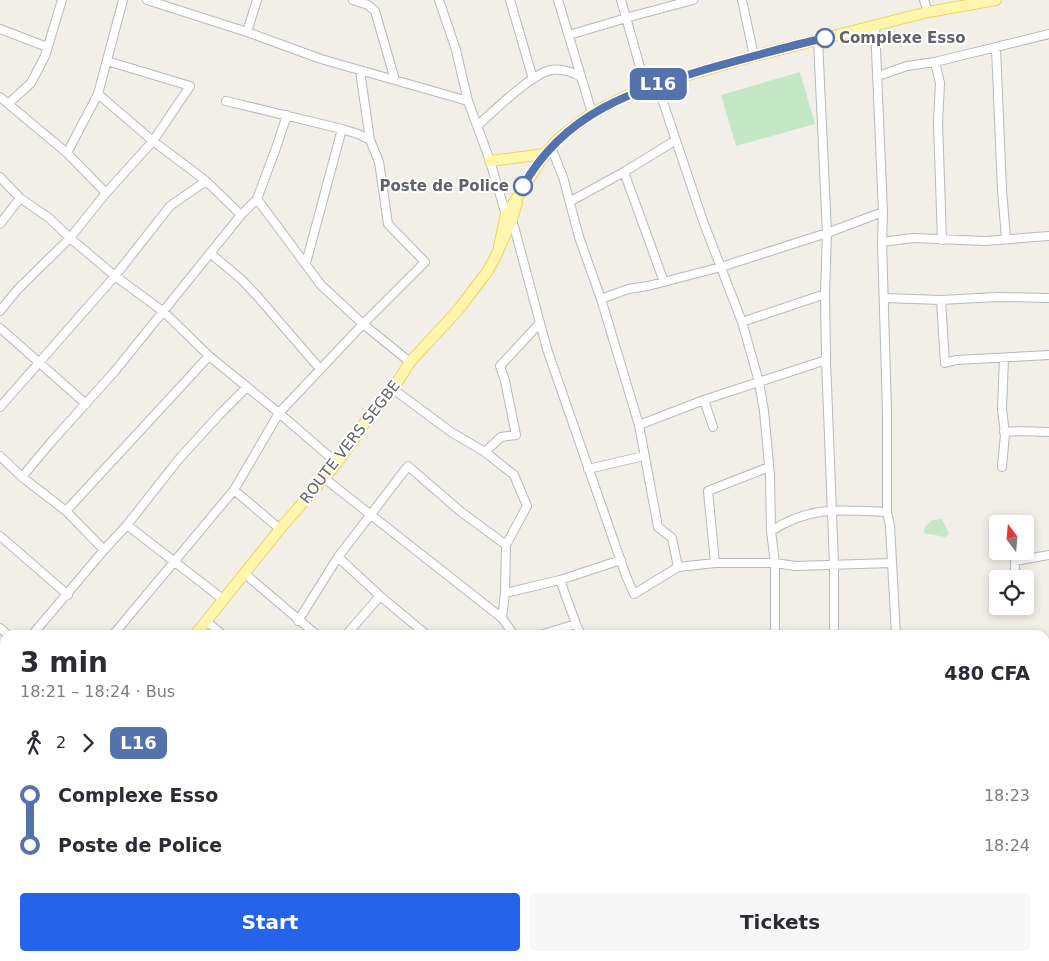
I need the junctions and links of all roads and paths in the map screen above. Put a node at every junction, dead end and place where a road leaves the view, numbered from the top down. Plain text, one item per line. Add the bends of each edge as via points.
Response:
1 (62, 0) edge
2 (123, 0) edge
3 (147, 0) edge
4 (257, 0) edge
5 (353, 0) edge
6 (439, 0) edge
7 (510, 0) edge
8 (558, 0) edge
9 (620, 0) edge
10 (693, 0) edge
11 (742, 0) edge
12 (924, 0) edge
13 (996, 0) edge
14 (680, 1) edge
15 (171, 4) edge
16 (928, 12) junction
17 (626, 18) junction
18 (875, 26) junction
19 (0, 30) edge
20 (246, 32) junction
21 (1049, 34) edge
22 (569, 35) junction
23 (818, 40) junction
24 (47, 47) junction
25 (996, 48) junction
26 (754, 56) junction
27 (107, 61) junction
28 (935, 62) junction
29 (360, 71) junction
30 (878, 76) junction
31 (581, 77) junction
32 (533, 79) junction
33 (395, 80) junction
34 (657, 84) junction
35 (646, 88) junction
36 (98, 94) junction
37 (0, 97) edge
38 (226, 101) dead end
39 (468, 101) junction
40 (10, 103) junction
41 (592, 113) junction
42 (287, 115) junction
43 (476, 126) junction
44 (342, 129) junction
45 (370, 140) junction
46 (676, 140) junction
47 (153, 141) junction
48 (548, 151) junction
49 (67, 153) junction
50 (490, 161) junction
51 (624, 172) junction
52 (0, 177) edge
53 (206, 181) junction
54 (106, 193) junction
55 (20, 198) junction
56 (256, 199) junction
57 (570, 201) junction
58 (883, 212) junction
59 (241, 215) junction
60 (509, 217) junction
61 (0, 224) edge
62 (827, 233) junction
63 (1049, 236) edge
64 (70, 238) junction
65 (1006, 238) junction
66 (942, 240) junction
67 (882, 242) junction
68 (210, 254) junction
69 (306, 263) junction
70 (721, 267) junction
71 (114, 276) junction
72 (664, 282) junction
73 (825, 294) junction
74 (884, 298) junction
75 (1049, 298) edge
76 (601, 299) junction
77 (940, 300) junction
78 (0, 311) edge
79 (164, 312) junction
80 (742, 322) junction
81 (363, 324) junction
82 (539, 324) junction
83 (0, 328) edge
84 (1049, 355) edge
85 (209, 356) junction
86 (1004, 358) junction
87 (826, 360) junction
88 (38, 362) junction
89 (410, 362) junction
90 (320, 370) junction
91 (759, 382) junction
92 (246, 388) junction
93 (393, 389) junction
94 (704, 400) junction
95 (86, 404) junction
96 (0, 407) edge
97 (280, 413) junction
98 (639, 425) junction
99 (712, 427) dead end
100 (1004, 432) junction
101 (1049, 432) edge
102 (485, 452) junction
103 (0, 456) edge
104 (644, 456) junction
105 (337, 464) junction
106 (769, 467) junction
107 (1002, 468) dead end
108 (588, 469) junction
109 (22, 477) junction
110 (324, 478) junction
111 (234, 490) junction
112 (831, 510) junction
113 (66, 511) junction
114 (887, 512) junction
115 (370, 514) junction
116 (128, 525) junction
117 (280, 529) junction
118 (771, 531) junction
119 (0, 536) edge
120 (506, 545) junction
121 (104, 550) junction
122 (1049, 554) edge
123 (338, 557) junction
124 (621, 560) junction
125 (174, 562) junction
126 (715, 563) junction
127 (775, 563) junction
128 (891, 563) junction
129 (834, 564) junction
130 (678, 568) junction
131 (1015, 570) dead end
132 (245, 574) junction
133 (560, 580) junction
134 (505, 593) junction
135 (68, 594) junction
136 (380, 596) junction
137 (224, 600) junction
138 (502, 618) junction
139 (298, 620) junction
140 (207, 622) junction
141 (576, 624) junction
142 (36, 630) edge
143 (117, 630) edge
144 (200, 630) edge
145 (217, 630) edge
146 (311, 630) edge
147 (350, 630) edge
148 (421, 630) edge
149 (510, 630) edge
150 (556, 630) edge
151 (579, 630) edge
152 (775, 630) edge
153 (834, 630) edge
154 (896, 630) edge

1 - 24 street
2 - 27 street
3 - 15 street
4 - 20 street
5 - 33 street via 375,11
6 - 39 street via 456,50
7 - 32 street
8 - 22 street
9 - 17 street
10 - 14 street
11 - 26 street
12 - 16 street
13 - 16 main road, ROUTE VERS SEGBE
14 - 17 street
15 - 20 street
16 - 18 main road, ROUTE VERS SEGBE
17 - 22 street
17 - 35 street
18 - 23 main road, ROUTE VERS SEGBE
18 - 30 street
19 - 24 street
20 - 29 street
21 - 25 street
22 - 31 street
23 - 26 main road, ROUTE VERS SEGBE
23 - 62 street
24 - 40 street via 31,83
25 - 28 street
25 - 65 street
26 - 34 main road, ROUTE VERS SEGBE
27 - 36 street
27 - 47 street via 190,86
28 - 30 street via 907,66
28 - 66 street via 940,83
29 - 33 street
29 - 45 street
30 - 58 street
31 - 32 street via 569,71 552,70
31 - 41 street
32 - 43 street
33 - 39 street
34 - 35 main road, ROUTE VERS SEGBE
34 - 46 street
35 - 41 main road, ROUTE VERS SEGBE
36 - 47 street
36 - 49 street
37 - 40 street
38 - 42 street
39 - 43 street
40 - 49 street
41 - 48 main road, ROUTE VERS SEGBE via 558,139
42 - 44 street
42 - 56 street
43 - 50 street
44 - 45 street
44 - 69 street
45 - 81 street via 379,162 388,224 425,262
46 - 51 street
46 - 70 street via 702,221
47 - 53 street
47 - 54 street
48 - 50 main road
48 - 57 street via 563,176
48 - 60 main road, ROUTE VERS SEGBE via 522,188
49 - 54 street
50 - 60 street
51 - 57 street
51 - 72 street
52 - 55 street
53 - 59 street
53 - 71 street via 170,206
54 - 64 street
55 - 61 street
55 - 64 street
56 - 59 street
56 - 69 street
57 - 76 street via 578,237
58 - 62 street
58 - 67 street
59 - 68 street
60 - 82 street
60 - 89 main road, ROUTE VERS SEGBE via 487,272 458,310
62 - 70 street
62 - 73 street
63 - 65 street
64 - 71 street
64 - 78 street
65 - 66 street
66 - 67 street via 913,238
67 - 74 street
68 - 79 street
68 - 90 street via 258,296
69 - 81 street via 321,285
70 - 72 street
70 - 80 street
71 - 79 street
71 - 88 street
72 - 76 street
73 - 80 street
73 - 87 street
74 - 77 street
74 - 114 street
75 - 77 street via 996,296
76 - 98 street
77 - 86 street via 945,363 950,360
79 - 85 street
79 - 95 street
80 - 91 street
81 - 89 street
81 - 90 street
82 - 102 street via 500,366 516,434 501,437
82 - 108 street
83 - 88 street
84 - 86 street
85 - 92 street
85 - 113 street
86 - 100 street
87 - 91 street
87 - 112 street
88 - 95 street
88 - 96 street
89 - 93 main road, ROUTE VERS SEGBE
90 - 97 street
91 - 94 street
91 - 106 street
92 - 97 street
92 - 116 street via 180,459
93 - 102 street via 451,432
93 - 105 main road, ROUTE VERS SEGBE via 370,415
94 - 98 street
94 - 99 street
95 - 109 street
97 - 105 street
97 - 111 street
98 - 104 street
100 - 101 street
100 - 107 street
102 - 120 street via 514,475 527,506
103 - 109 street
104 - 108 street
104 - 130 street via 658,526 672,538
105 - 110 main road, ROUTE VERS SEGBE
106 - 118 street
106 - 126 street via 708,492
108 - 124 street
109 - 113 street
110 - 115 street
110 - 117 main road, ROUTE VERS SEGBE
111 - 117 street
111 - 125 street
112 - 114 street
112 - 118 street via 798,516
112 - 129 street
113 - 121 street
114 - 128 street
115 - 120 street via 408,466
115 - 123 street
115 - 138 street
116 - 121 street
116 - 125 street
117 - 132 main road, ROUTE VERS SEGBE
118 - 127 street
119 - 135 street
120 - 134 street
121 - 135 street
122 - 131 street via 1015,562
123 - 136 street
123 - 139 street
124 - 130 street via 634,594
124 - 133 street
125 - 137 street
125 - 143 street
126 - 127 street
126 - 130 street
127 - 129 street via 795,566
127 - 152 street
128 - 129 street
128 - 154 street
129 - 153 street
132 - 137 main road, ROUTE VERS SEGBE
132 - 139 street
133 - 134 street
133 - 141 street
134 - 138 street
135 - 142 street
136 - 147 street
136 - 148 street
137 - 140 main road, ROUTE VERS SEGBE
138 - 149 street
139 - 146 street
140 - 144 main road, ROUTE VERS SEGBE
140 - 145 street
141 - 150 street
141 - 151 street

